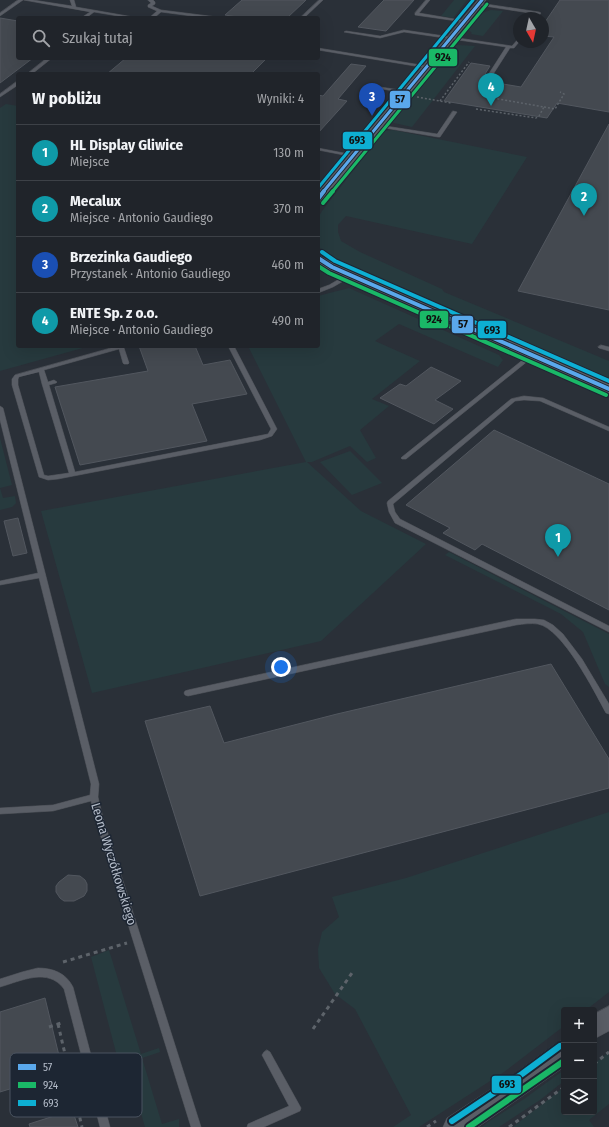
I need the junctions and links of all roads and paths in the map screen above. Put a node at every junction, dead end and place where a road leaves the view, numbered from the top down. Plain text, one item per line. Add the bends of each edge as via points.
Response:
1 (22, 0) edge
2 (26, 0) edge
3 (72, 0) edge
4 (150, 0) edge
5 (321, 0) edge
6 (428, 0) edge
7 (58, 2) edge
8 (480, 2) edge
9 (74, 8) junction
10 (93, 10) junction
11 (160, 11) junction
12 (534, 12) edge
13 (0, 15) edge
14 (86, 16) edge
15 (126, 16) edge
16 (154, 16) edge
17 (201, 16) edge
18 (304, 16) edge
19 (464, 21) junction
20 (346, 32) dead end
21 (451, 38) junction
22 (509, 46) junction
23 (513, 47) edge
24 (320, 48) edge
25 (47, 60) edge
26 (469, 62) dead end
27 (427, 67) junction
28 (32, 72) edge
29 (490, 75) dead end
30 (16, 84) edge
31 (376, 87) dead end
32 (560, 92) dead end
33 (409, 94) junction
34 (0, 96) edge
35 (493, 98) dead end
36 (559, 98) dead end
37 (562, 98) junction
38 (434, 100) dead end
39 (439, 101) dead end
40 (544, 107) junction
41 (476, 109) dead end
42 (455, 112) dead end
43 (379, 126) junction
44 (320, 149) edge
45 (354, 156) junction
46 (320, 197) edge
47 (320, 259) edge
48 (350, 275) junction
49 (320, 290) edge
50 (600, 347) dead end
51 (115, 348) edge
52 (122, 348) edge
53 (232, 348) edge
54 (609, 349) edge
55 (532, 355) junction
56 (126, 362) dead end
57 (41, 370) junction
58 (54, 382) dead end
59 (45, 384) junction
60 (609, 388) edge
61 (0, 408) edge
62 (609, 429) edge
63 (404, 458) dead end
64 (73, 474) junction
65 (42, 575) junction
66 (0, 583) edge
67 (609, 629) edge
68 (188, 693) dead end
69 (609, 711) edge
70 (94, 797) junction
71 (0, 811) edge
72 (137, 940) junction
73 (63, 962) dead end
74 (352, 974) dead end
75 (0, 983) edge
76 (609, 1017) edge
77 (58, 1024) dead end
78 (597, 1026) edge
79 (313, 1029) dead end
80 (609, 1052) edge
81 (65, 1053) edge
82 (86, 1053) edge
83 (561, 1054) edge
84 (267, 1056) dead end
85 (597, 1062) edge
86 (561, 1089) edge
87 (80, 1117) edge
88 (103, 1117) edge
89 (82, 1127) edge
90 (106, 1127) edge
91 (196, 1127) edge
92 (252, 1127) edge
93 (456, 1127) edge
94 (509, 1127) edge

1 - 13 lane
2 - 7 lane
3 - 9 lane
4 - 11 lane via 154,3 149,6
5 - 18 lane
6 - 19 lane via 416,14
7 - 9 lane
8 - 12 lane
8 - 19 street
9 - 10 lane
10 - 14 lane
10 - 15 lane
11 - 16 lane
11 - 17 lane
19 - 21 street
20 - 21 lane via 380,37 404,31
21 - 22 lane
21 - 27 street
22 - 23 lane
22 - 29 lane
24 - 27 lane
25 - 28 lane
26 - 39 path
27 - 33 street
30 - 34 lane
31 - 33 lane
32 - 37 path via 564,94
33 - 38 path
33 - 43 street
35 - 40 path
36 - 37 path
37 - 40 path via 555,108
40 - 41 path via 536,118
42 - 43 lane via 438,136
43 - 45 street
44 - 45 lane
45 - 46 street
47 - 48 street
48 - 49 lane
48 - 55 street
50 - 54 lane
51 - 57 lane
52 - 56 lane
53 - 64 lane via 274,429 270,435
55 - 60 street
55 - 63 lane
57 - 59 lane
57 - 64 lane via 17,376 14,381 41,476 48,478
58 - 59 lane
59 - 64 lane
61 - 65 lane, Leona Wyczółkowskiego
62 - 67 lane via 541,399 513,400 390,503 397,521
65 - 66 lane
65 - 70 lane, Leona Wyczółkowskiego via 95,784
68 - 69 lane via 516,622 540,621 568,644
70 - 71 lane via 53,808
70 - 72 lane, Leona Wyczółkowskiego
72 - 73 path
72 - 91 lane, Leona Wyczółkowskiego
74 - 79 path
75 - 82 lane via 35,973 47,972 60,977 68,987
76 - 78 street
77 - 81 path
80 - 85 path
83 - 93 street
84 - 92 lane via 296,1108
86 - 94 path
87 - 89 path
88 - 90 lane

